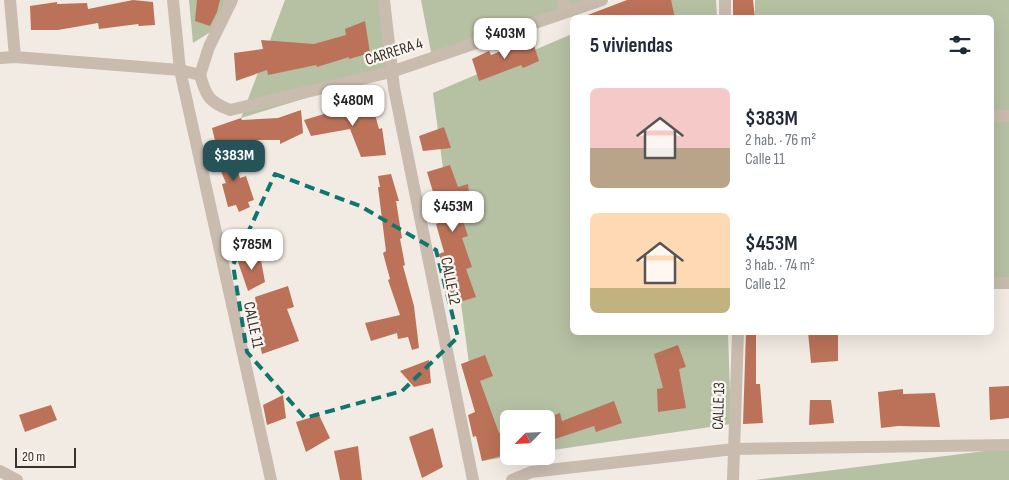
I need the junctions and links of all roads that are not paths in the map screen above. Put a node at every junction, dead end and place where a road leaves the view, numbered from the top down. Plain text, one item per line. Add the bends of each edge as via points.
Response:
1 (10, 0) edge
2 (173, 0) edge
3 (232, 0) edge
4 (384, 0) edge
5 (602, 0) edge
6 (724, 0) edge
7 (564, 6) edge
8 (725, 15) edge
9 (15, 57) junction
10 (0, 58) edge
11 (180, 70) junction
12 (391, 72) junction
13 (200, 75) junction
14 (994, 116) edge
15 (1009, 116) edge
16 (1009, 282) edge
17 (994, 283) edge
18 (738, 335) edge
19 (1009, 446) edge
20 (734, 449) junction
21 (0, 471) edge
22 (17, 480) edge
23 (271, 480) edge
24 (473, 480) edge
25 (512, 480) edge
26 (734, 480) edge

1 - 9 street
2 - 11 street, CALLE 11
3 - 13 street via 209,47
4 - 12 street, CALLE 12
5 - 7 street, CARRERA 4
6 - 8 street
7 - 12 street, CARRERA 4
9 - 10 street
9 - 11 street
11 - 13 street
11 - 23 street, CALLE 11
12 - 13 street, CARRERA 4 via 230,110 215,104 205,91
12 - 24 street, CALLE 12
14 - 15 street
16 - 17 street
18 - 20 street, CALLE 13
19 - 20 street
20 - 25 street via 532,472
20 - 26 street, CALLE 13
21 - 22 street

